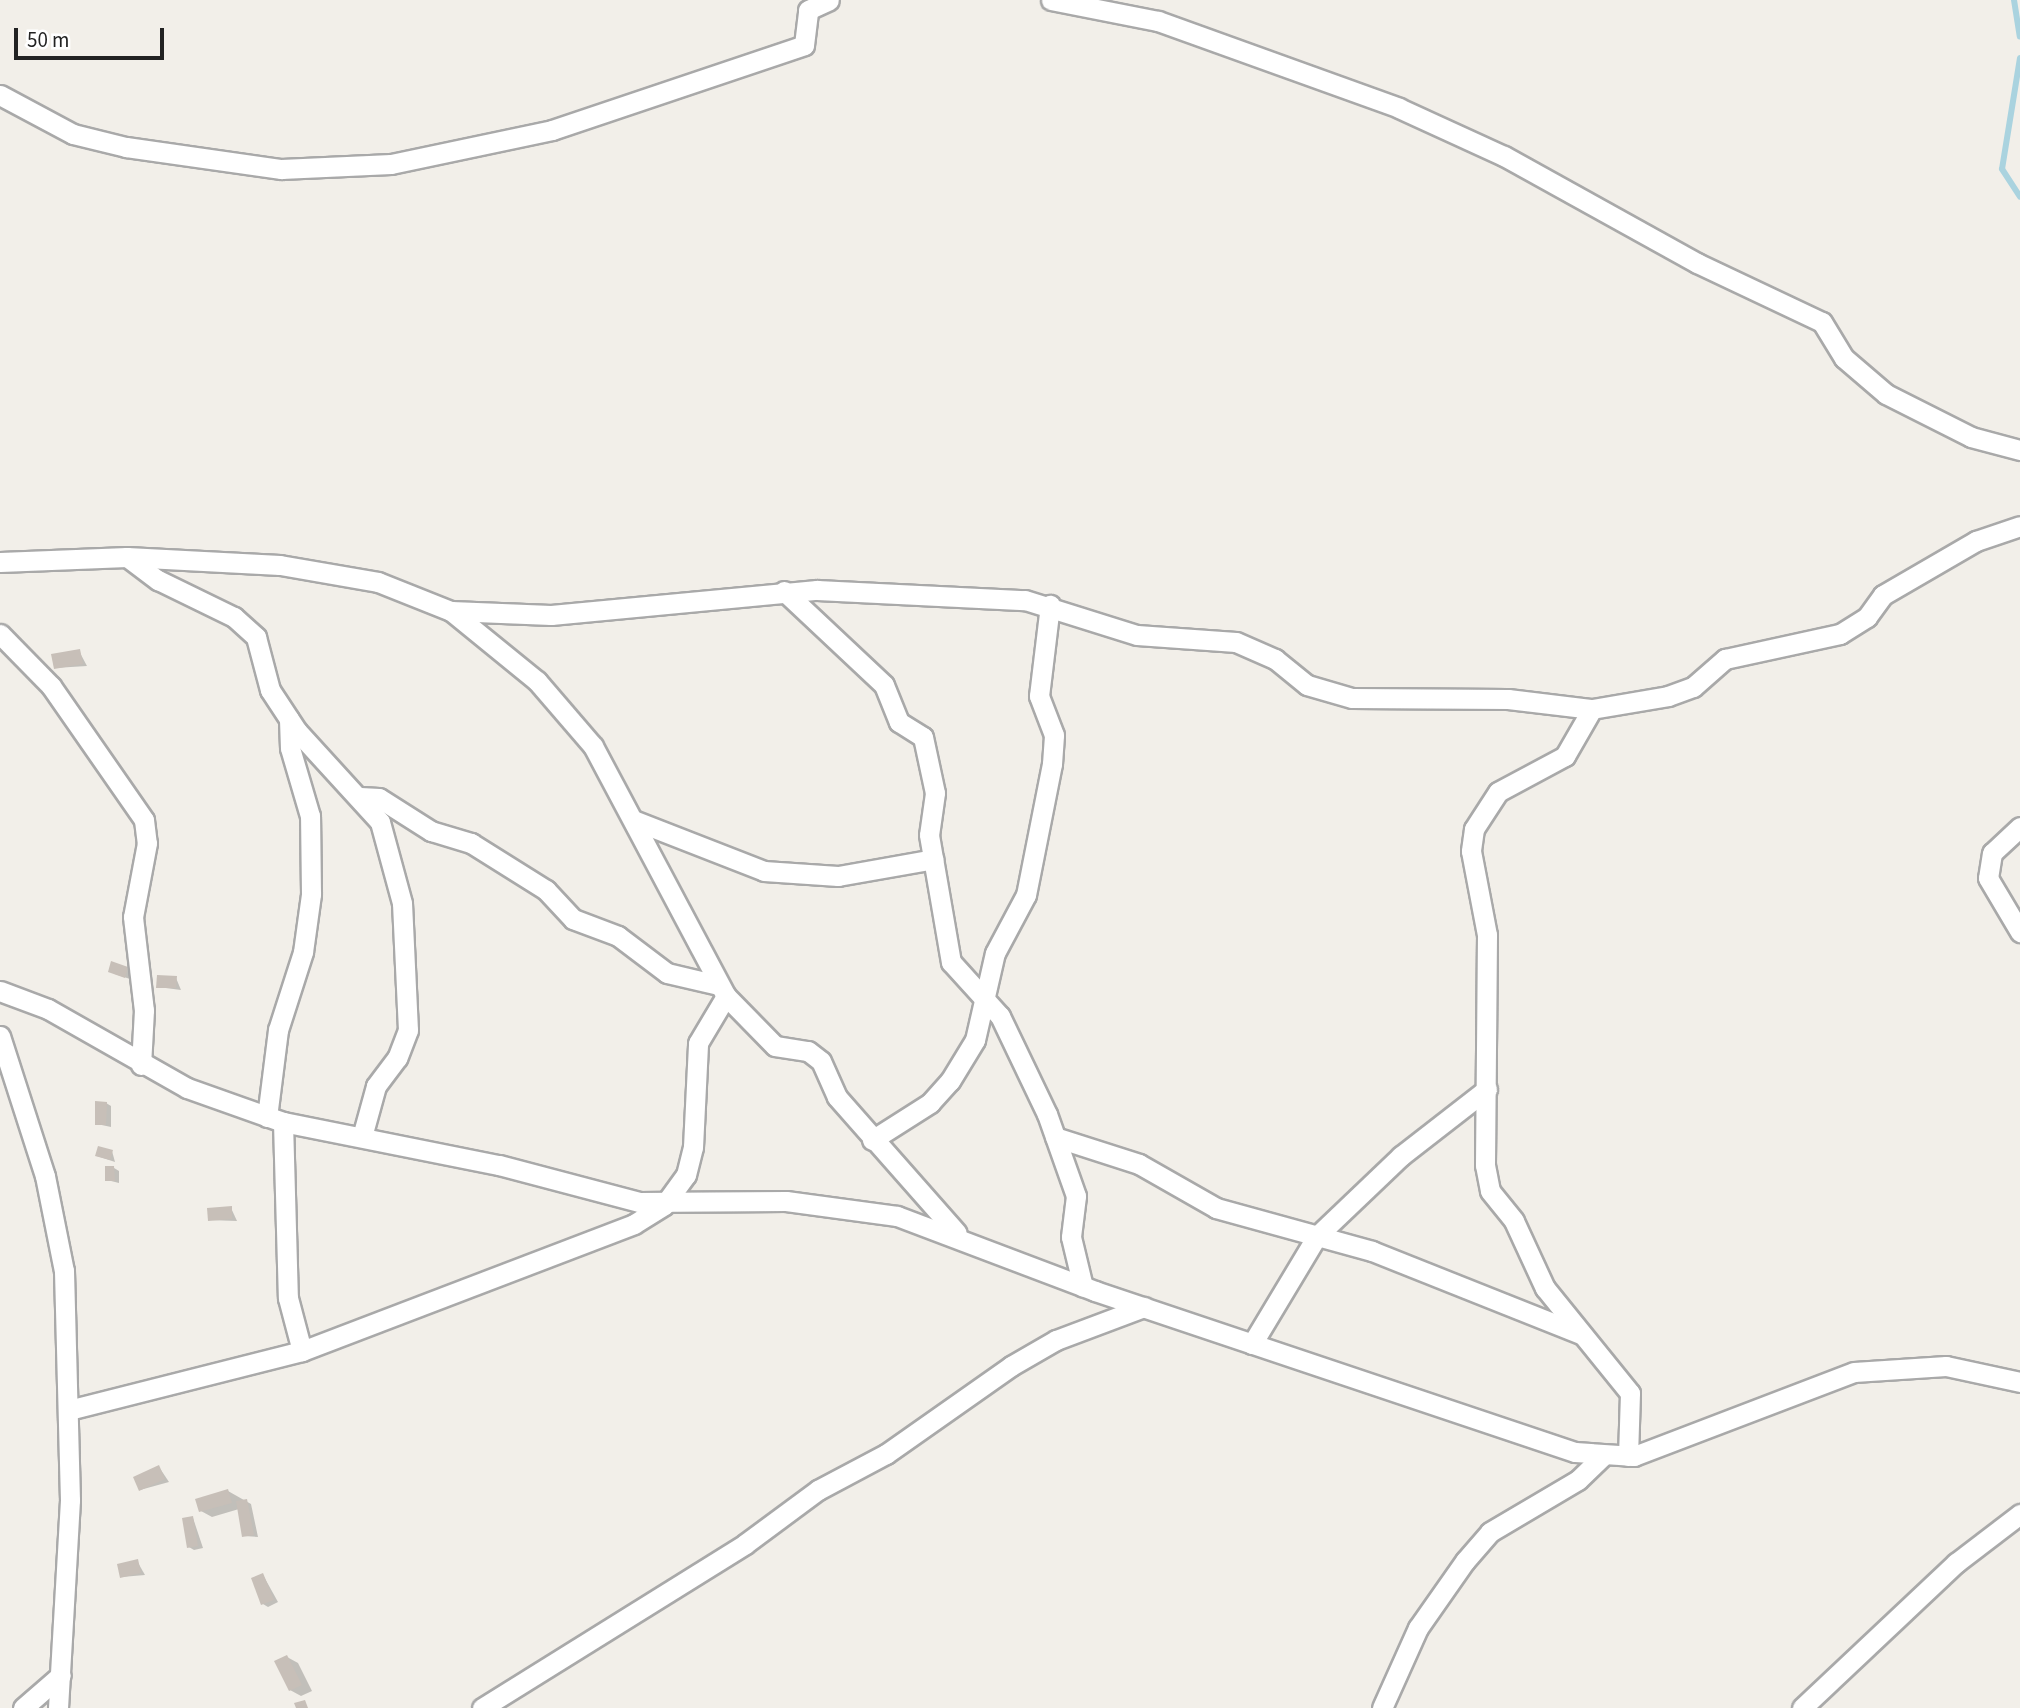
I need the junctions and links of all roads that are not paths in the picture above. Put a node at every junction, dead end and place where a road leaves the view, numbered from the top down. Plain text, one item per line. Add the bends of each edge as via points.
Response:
1 (829, 0) edge
2 (1051, 0) edge
3 (0, 95) edge
4 (2020, 450) edge
5 (2020, 526) edge
6 (127, 557) junction
7 (0, 562) edge
8 (784, 591) junction
9 (1050, 605) junction
10 (452, 611) junction
11 (0, 634) edge
12 (1592, 709) junction
13 (289, 719) junction
14 (360, 797) junction
15 (636, 821) junction
16 (2020, 827) edge
17 (934, 859) junction
18 (2020, 932) edge
19 (722, 990) junction
20 (0, 991) edge
21 (984, 996) junction
22 (0, 1036) edge
23 (141, 1065) junction
24 (1487, 1089) junction
25 (275, 1120) junction
26 (362, 1137) junction
27 (1055, 1137) junction
28 (872, 1140) junction
29 (664, 1205) junction
30 (958, 1235) junction
31 (1317, 1236) junction
32 (1083, 1287) junction
33 (1144, 1307) junction
34 (1583, 1334) junction
35 (1252, 1344) junction
36 (302, 1351) junction
37 (2020, 1382) edge
38 (69, 1410) junction
39 (1603, 1456) junction
40 (1628, 1457) junction
41 (2020, 1514) edge
42 (61, 1675) junction
43 (23, 1708) edge
44 (58, 1708) edge
45 (482, 1708) edge
46 (1382, 1708) edge
47 (1802, 1708) edge

1 - 3 street via 808,10 804,45 596,118 391,164 281,169 126,147 73,134
2 - 4 street via 1158,21 1399,108 1492,151 1696,263 1822,322 1844,358 1886,394 1930,411 1971,437
5 - 12 street via 1976,541 1883,595 1867,617 1840,634 1725,659 1693,687 1668,696
6 - 7 street
6 - 10 street via 336,573
6 - 13 street via 158,580 234,617 256,638 270,690
8 - 9 street
8 - 10 street via 551,615
8 - 17 street via 884,685 899,722 923,737 935,793 929,824
9 - 12 street via 1137,635 1236,642 1275,659 1307,685 1352,698 1508,699
9 - 21 street via 1040,696 1052,723 1052,764 1026,895 995,953
10 - 15 street via 569,715
11 - 23 street via 51,686 144,820 147,843 133,917 144,1010
12 - 24 street via 1565,756 1498,792 1474,829 1471,851 1487,935
13 - 14 street via 323,764
13 - 25 street via 290,748 310,816 311,894 303,951 278,1030
14 - 19 street via 379,798 431,831 471,843 546,890 573,919 618,936 667,974
14 - 26 street via 380,822 393,855 409,999 404,1042 376,1086
15 - 17 street via 764,872 838,876
15 - 19 street
16 - 18 street via 1992,853 1988,878
17 - 21 street via 951,962
19 - 28 street via 775,1046 808,1051 821,1060 837,1097
19 - 29 street via 698,1043 694,1147 686,1175
20 - 23 street via 48,1009
21 - 27 street via 1022,1057
21 - 28 street via 975,1040 950,1081 930,1103
22 - 38 street via 58,1227
23 - 25 street
24 - 31 street via 1401,1156
24 - 34 street via 1490,1191 1514,1221 1545,1288
25 - 26 street
25 - 36 street via 288,1298
26 - 29 street
27 - 31 street via 1139,1164 1216,1208
27 - 32 street via 1076,1196 1071,1237
28 - 30 street
29 - 30 street via 786,1201 897,1216
29 - 36 street via 616,1234
30 - 32 street
31 - 34 street
31 - 35 street
32 - 33 street
33 - 35 street
33 - 45 street via 1056,1340 1012,1366 907,1440 818,1490 745,1544
34 - 40 street via 1630,1393
35 - 39 street
36 - 38 street
37 - 40 street via 1946,1366 1854,1372
38 - 42 street
39 - 40 street
39 - 46 street via 1578,1480 1490,1532 1418,1628
41 - 47 street via 1956,1563
42 - 43 street
42 - 44 street

